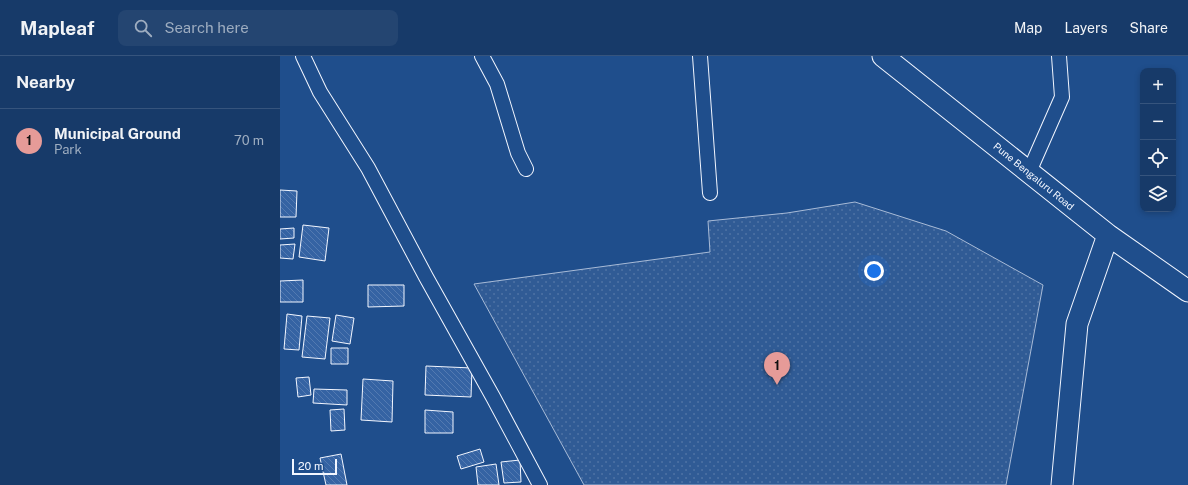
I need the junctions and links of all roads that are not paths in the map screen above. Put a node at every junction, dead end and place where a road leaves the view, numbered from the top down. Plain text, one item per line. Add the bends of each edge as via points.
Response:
1 (302, 56) edge
2 (482, 56) edge
3 (700, 56) edge
4 (883, 56) edge
5 (1059, 56) edge
6 (526, 169) dead end
7 (1029, 172) junction
8 (710, 193) dead end
9 (1108, 235) junction
10 (1188, 291) edge
11 (540, 485) edge
12 (1062, 485) edge

1 - 11 street via 320,92 368,168
2 - 6 street via 497,84 518,153
3 - 8 street
4 - 7 main road, Pune Bengaluru Road
5 - 7 street via 1062,97
7 - 9 main road, Pune Bengaluru Road
9 - 10 main road, Pune Bengaluru Road
9 - 12 main road via 1077,324

